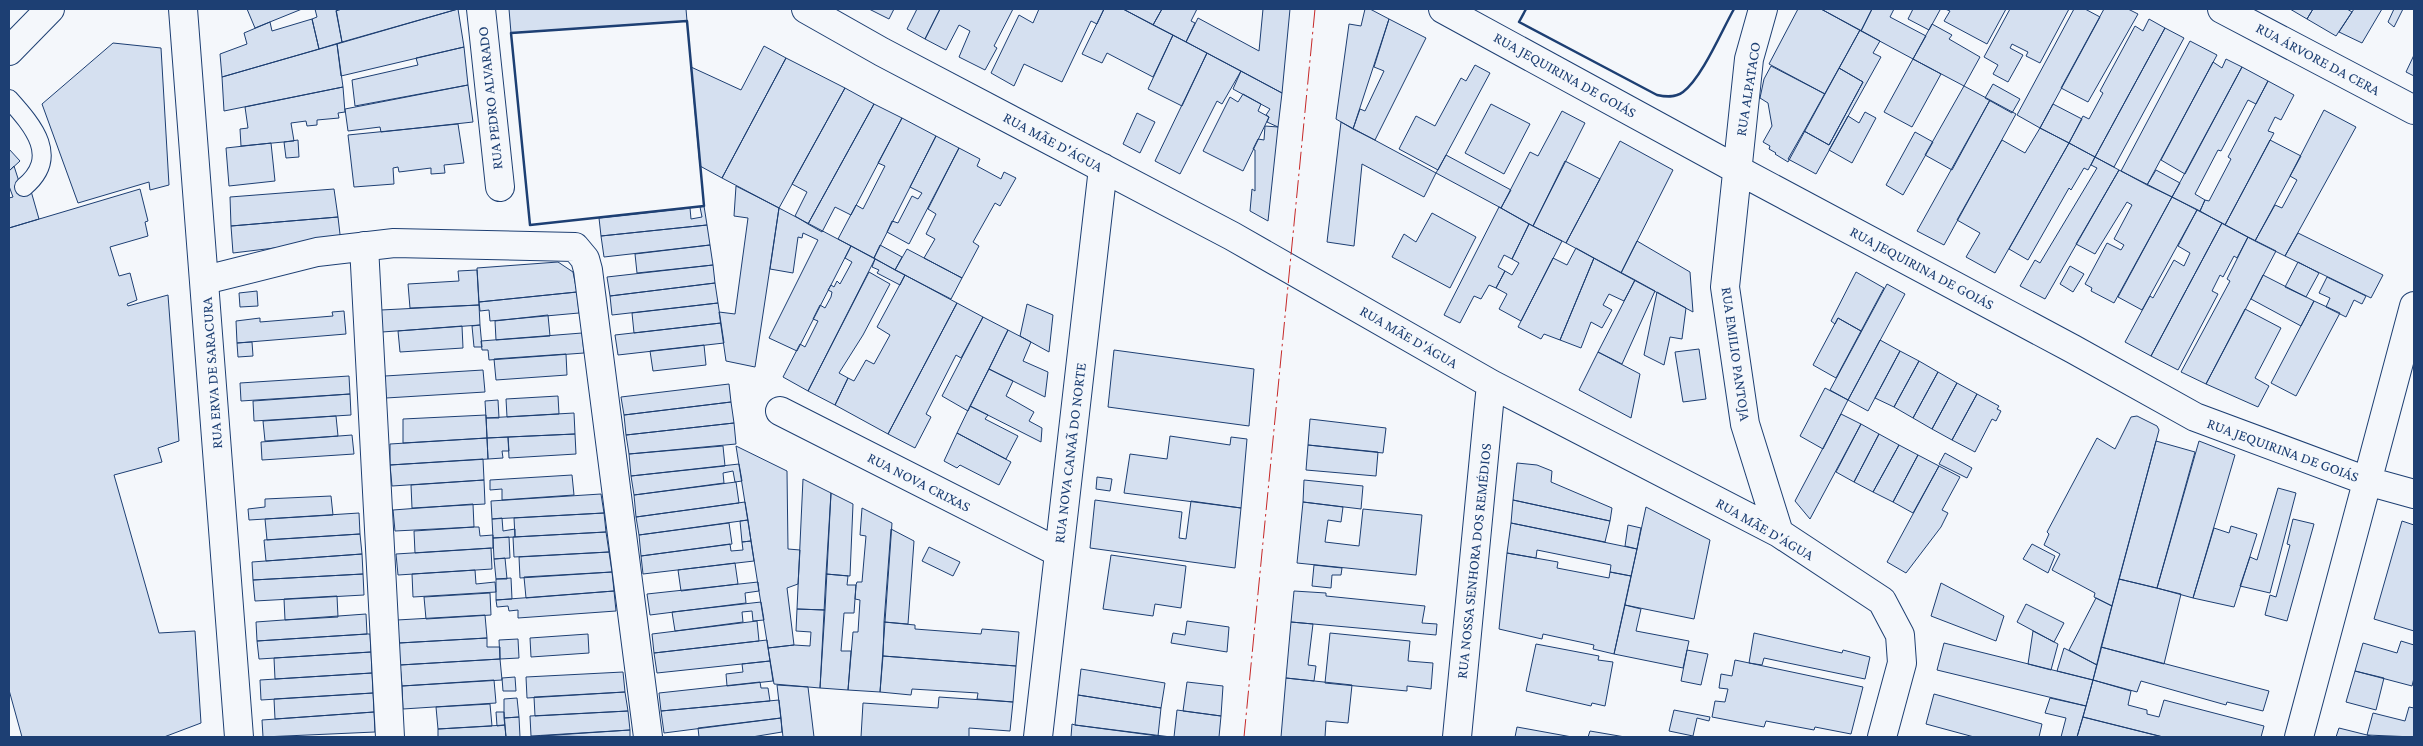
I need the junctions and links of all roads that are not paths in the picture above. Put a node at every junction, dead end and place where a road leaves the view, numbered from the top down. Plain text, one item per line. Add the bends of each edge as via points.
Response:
1 (50, 9) edge
2 (183, 9) edge
3 (481, 9) edge
4 (806, 9) edge
5 (1443, 9) edge
6 (1763, 9) edge
7 (2222, 9) edge
8 (9, 51) edge
9 (9, 99) edge
10 (2414, 110) edge
11 (1103, 168) junction
12 (1738, 170) junction
13 (24, 187) dead end
14 (500, 187) dead end
15 (364, 246) junction
16 (204, 280) junction
17 (2414, 306) edge
18 (1491, 384) junction
19 (780, 411) dead end
20 (2367, 481) junction
21 (2414, 494) edge
22 (1779, 533) junction
23 (1058, 552) junction
24 (239, 737) edge
25 (390, 737) edge
26 (648, 737) edge
27 (1038, 737) edge
28 (1456, 737) edge
29 (1882, 737) edge
30 (2299, 737) edge

1 - 8 street
2 - 16 street, RUA ERVA DE SARACURA
3 - 14 street, RUA PEDRO ALVARADO
4 - 11 street, RUA MÃE D'ÁGUA
5 - 12 street, RUA JEQUIRINA DE GOIÁS
6 - 12 street, RUA ALPATACO via 1749,59
7 - 10 street, RUA ÁRVORE DA CERA
9 - 13 lane via 27,120 43,154 41,169
11 - 18 street, RUA MÃE D'ÁGUA via 1232,236
11 - 23 street, RUA NOVA CANAÃ DO NORTE
12 - 20 street, RUA JEQUIRINA DE GOIÁS via 2195,417
12 - 22 street, RUA EMILIO PANTOJA via 1725,287 1745,424
15 - 16 street via 317,252
15 - 25 street
15 - 26 street via 394,243 555,245 575,247 585,259
16 - 24 street, RUA ERVA DE SARACURA
17 - 20 street
18 - 22 street, RUA MÃE D'ÁGUA
18 - 28 street, RUA NOSSA SENHORA DOS REMÉDIOS
19 - 23 street, RUA NOVA CRIXAS
20 - 21 street, RUA JEQUIRINA DE GOIÁS
20 - 30 street
22 - 29 street, RUA MÃE D'ÁGUA via 1882,601 1892,616 1900,635 1902,663
23 - 27 street, RUA NOVA CANAÃ DO NORTE

